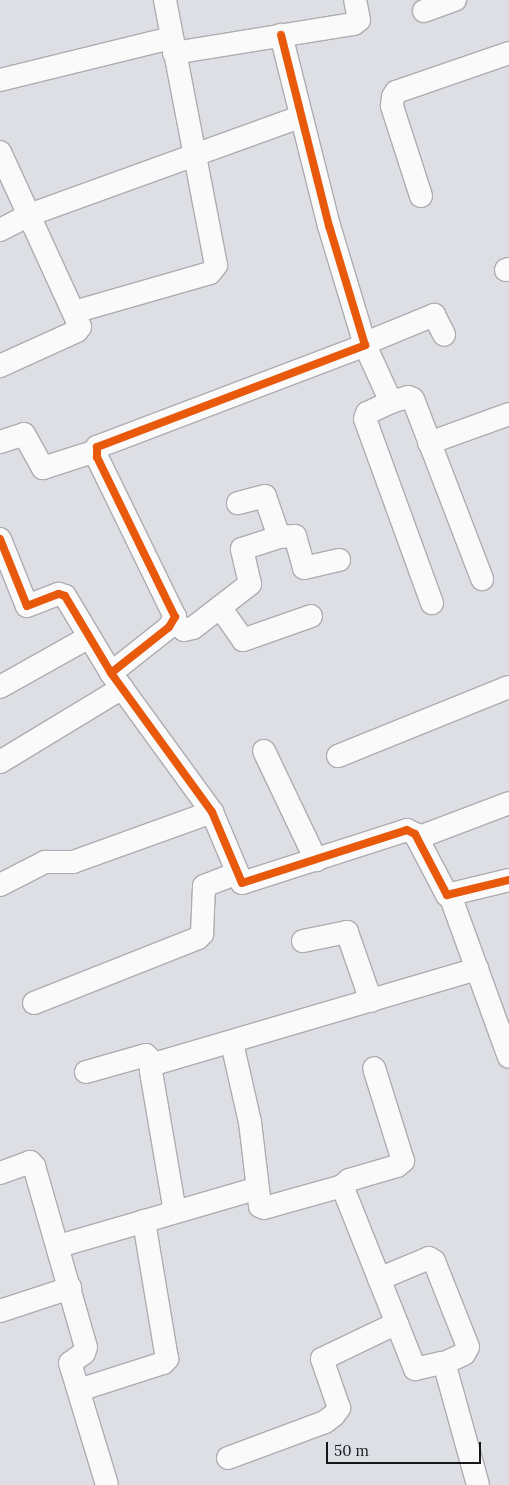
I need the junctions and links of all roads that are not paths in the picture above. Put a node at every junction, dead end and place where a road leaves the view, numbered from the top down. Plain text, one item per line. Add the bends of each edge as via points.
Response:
1 (165, 0) edge
2 (355, 0) edge
3 (455, 0) edge
4 (424, 11) dead end
5 (282, 35) junction
6 (173, 45) junction
7 (509, 53) edge
8 (0, 80) edge
9 (300, 117) junction
10 (0, 152) edge
11 (194, 155) junction
12 (422, 196) dead end
13 (29, 215) junction
14 (0, 230) edge
15 (74, 312) junction
16 (444, 335) dead end
17 (366, 344) junction
18 (0, 366) edge
19 (391, 402) junction
20 (509, 414) edge
21 (0, 442) edge
22 (429, 443) junction
23 (96, 451) junction
24 (238, 503) dead end
25 (279, 537) junction
26 (0, 539) edge
27 (338, 560) dead end
28 (482, 579) dead end
29 (432, 603) dead end
30 (220, 606) junction
31 (311, 616) dead end
32 (174, 621) junction
33 (89, 637) junction
34 (116, 680) junction
35 (0, 687) edge
36 (509, 687) edge
37 (264, 751) dead end
38 (338, 756) dead end
39 (0, 762) edge
40 (509, 803) edge
41 (212, 812) junction
42 (417, 838) junction
43 (316, 860) junction
44 (236, 874) junction
45 (509, 880) edge
46 (0, 885) edge
47 (450, 895) junction
48 (303, 941) dead end
49 (477, 969) junction
50 (371, 1001) junction
51 (34, 1003) dead end
52 (232, 1043) junction
53 (509, 1057) edge
54 (154, 1064) junction
55 (374, 1068) dead end
56 (86, 1072) dead end
57 (0, 1172) edge
58 (341, 1187) junction
59 (258, 1188) junction
60 (175, 1212) junction
61 (144, 1221) junction
62 (59, 1246) junction
63 (379, 1279) junction
64 (70, 1288) junction
65 (0, 1311) edge
66 (397, 1323) junction
67 (443, 1364) junction
68 (78, 1390) junction
69 (228, 1458) dead end
70 (107, 1485) edge
71 (478, 1485) edge

1 - 6 street
2 - 5 street via 359,20 354,24
3 - 4 street
5 - 6 street
5 - 9 street
6 - 8 street
6 - 11 street
7 - 12 street via 396,92 393,96 392,106
9 - 11 street
9 - 17 street via 329,226
10 - 13 street
11 - 13 street
11 - 15 street via 214,269 210,273
13 - 14 street
13 - 15 street
15 - 18 street via 80,327 77,331
16 - 17 street via 434,315
17 - 19 street
17 - 23 street via 100,444
19 - 22 street via 408,396 413,399
19 - 29 street via 368,413 365,419
20 - 22 street
21 - 23 street via 24,434 43,468
22 - 28 street
23 - 32 street via 174,612
24 - 25 street via 265,496
25 - 27 street via 295,536 304,568
25 - 30 street via 242,549 251,582
26 - 33 street via 27,606 63,594
30 - 31 street via 243,640
30 - 32 street via 188,630
32 - 34 street
33 - 34 street
33 - 35 street
34 - 39 street
34 - 41 street
36 - 38 street
37 - 43 street
40 - 42 street
41 - 44 street
41 - 46 street via 73,862 45,862
42 - 43 street via 407,830
42 - 47 street via 443,892
43 - 44 street via 245,883 238,880
44 - 51 street via 204,886 202,934 198,938
45 - 47 street
47 - 49 street
48 - 50 street via 347,932
49 - 50 street
49 - 53 street
50 - 52 street
52 - 54 street
52 - 59 street via 250,1122
54 - 56 street via 146,1055
54 - 60 street via 151,1071
55 - 58 street via 403,1161 397,1166 349,1180
57 - 62 street via 32,1163
58 - 59 street via 264,1208 260,1206
58 - 63 street
59 - 60 street
60 - 61 street
61 - 62 street
61 - 68 street via 167,1358
62 - 64 street
63 - 66 street
63 - 67 street via 429,1258 434,1261 468,1347 464,1354
64 - 65 street
64 - 68 street via 86,1347 84,1353 70,1363
66 - 67 street via 417,1370
66 - 69 street via 322,1359 339,1408 334,1415 324,1422
67 - 71 street
68 - 70 street

